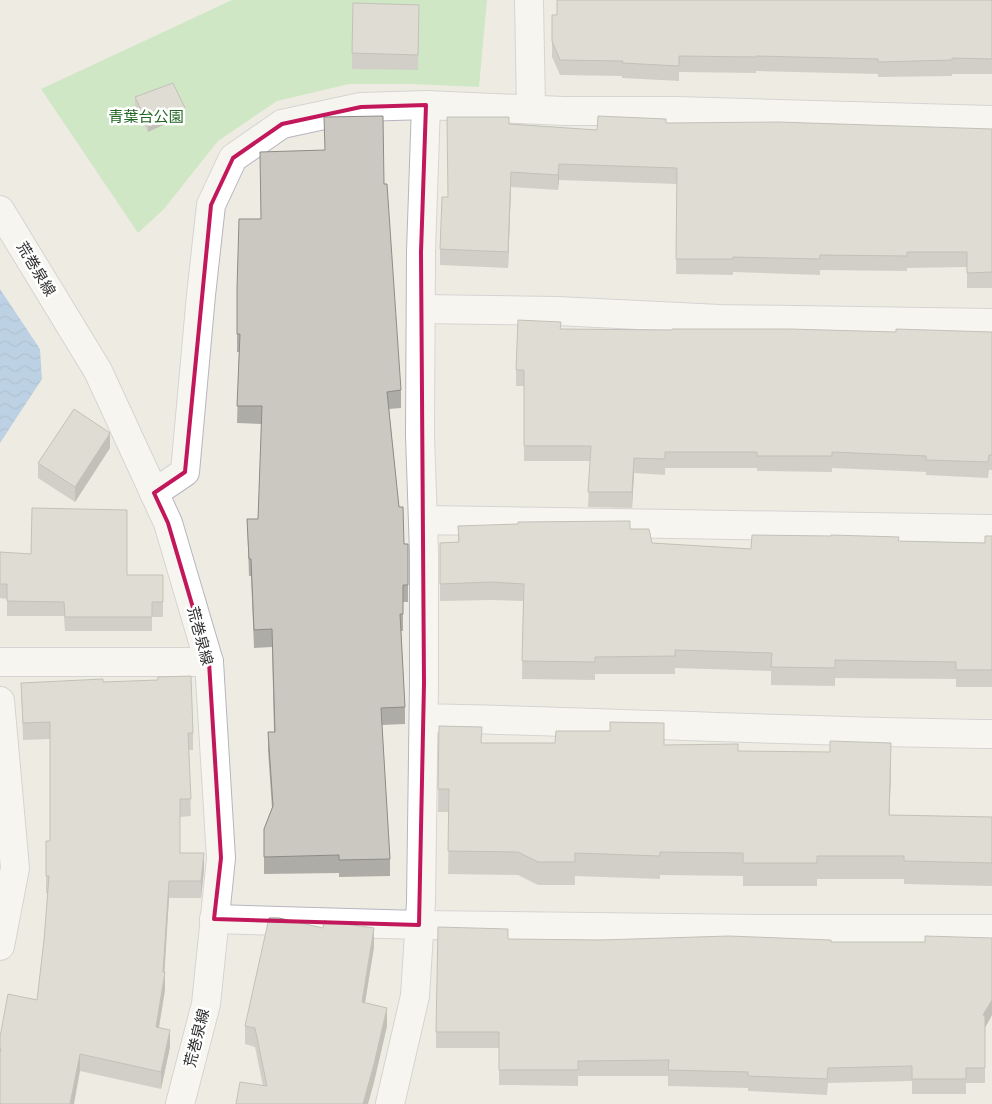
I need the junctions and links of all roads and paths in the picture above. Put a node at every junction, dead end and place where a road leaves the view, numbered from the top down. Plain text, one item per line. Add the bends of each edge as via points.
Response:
1 (529, 0) edge
2 (426, 105) junction
3 (531, 109) junction
4 (992, 120) edge
5 (0, 210) edge
6 (421, 309) junction
7 (992, 323) edge
8 (154, 493) junction
9 (423, 520) junction
10 (992, 529) edge
11 (0, 662) edge
12 (209, 662) junction
13 (0, 702) edge
14 (424, 718) junction
15 (992, 734) edge
16 (8, 868) edge
17 (214, 919) junction
18 (419, 926) junction
19 (992, 929) edge
20 (0, 946) edge
21 (180, 1104) edge
22 (390, 1104) edge

1 - 3 street
2 - 3 street
2 - 6 street
2 - 8 street via 361,107 282,124 233,158 211,204 185,472
3 - 4 street
5 - 8 street, 荒巻泉線 via 98,371
6 - 7 street via 720,319
6 - 9 street
8 - 12 street, 荒巻泉線 via 168,524
9 - 10 street
9 - 14 street
11 - 12 street
12 - 17 street, 荒巻泉線 via 220,858
13 - 16 street
14 - 15 street
14 - 18 street
16 - 20 street
17 - 18 street
17 - 21 street, 荒巻泉線 via 206,1004
18 - 19 street
18 - 22 street via 415,996

